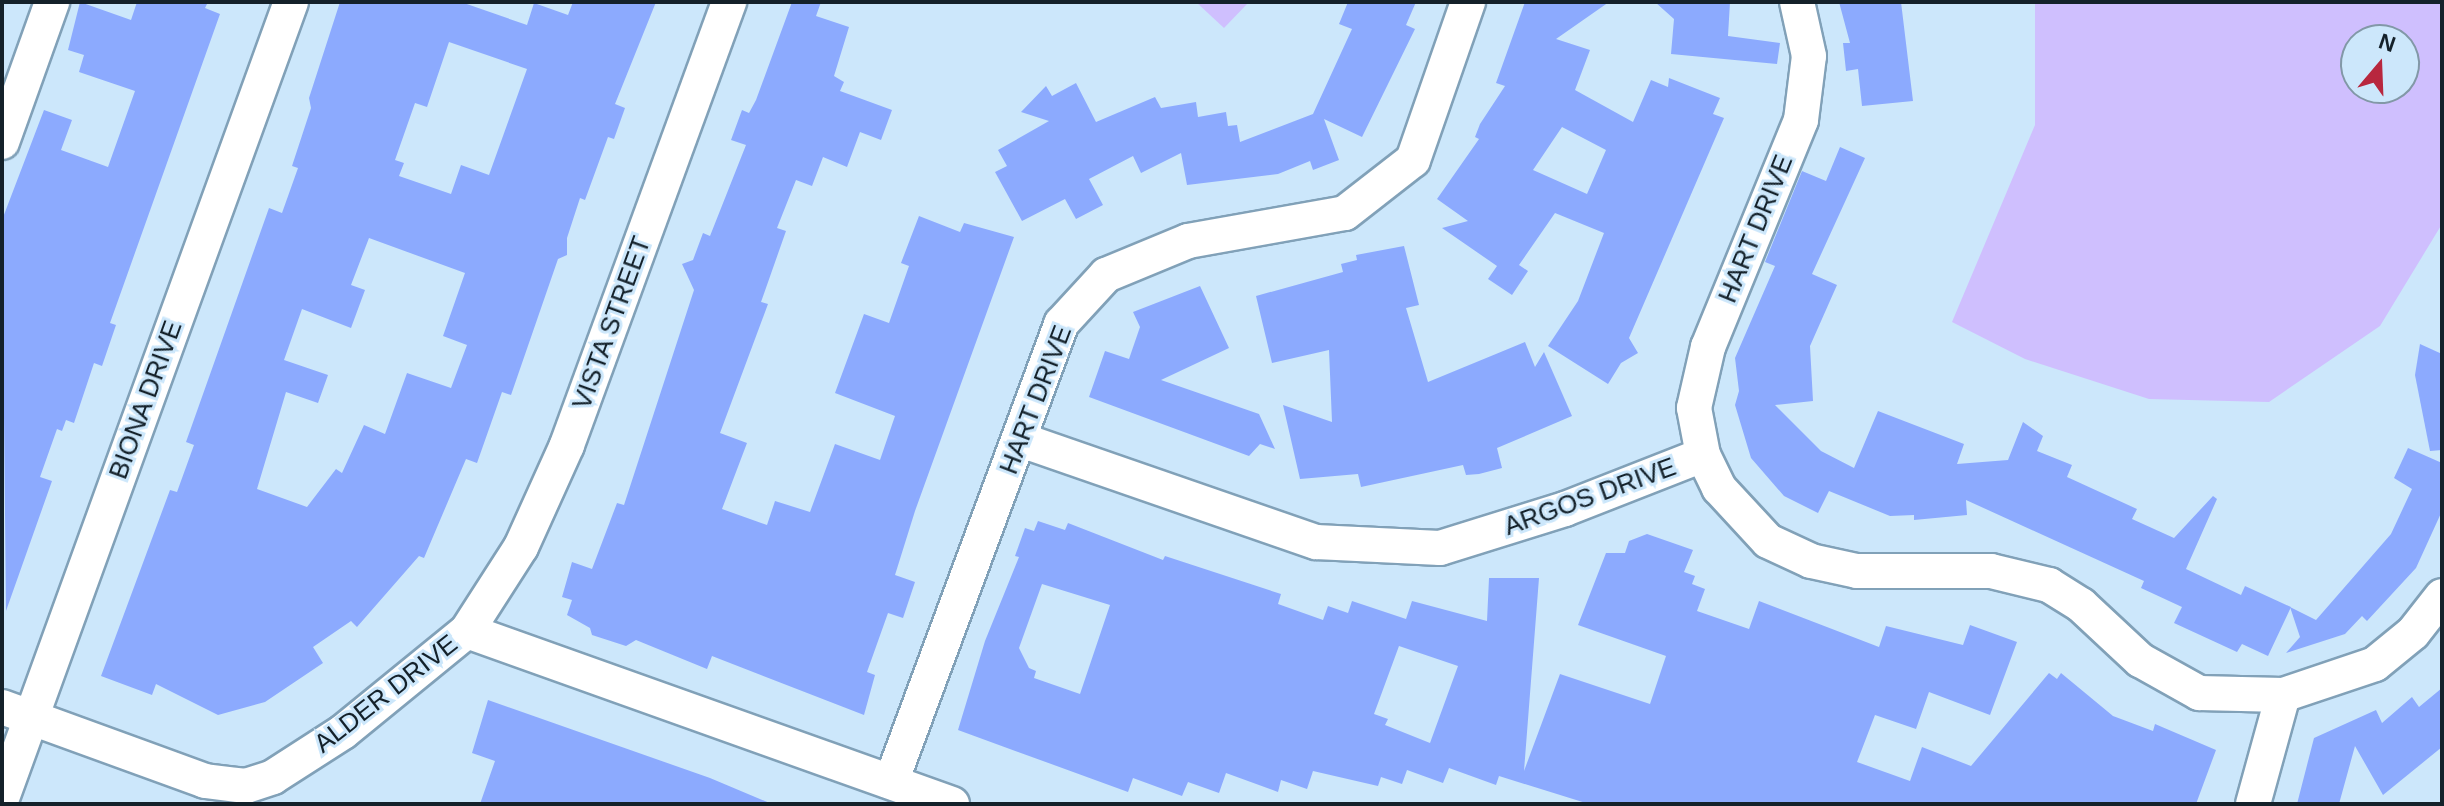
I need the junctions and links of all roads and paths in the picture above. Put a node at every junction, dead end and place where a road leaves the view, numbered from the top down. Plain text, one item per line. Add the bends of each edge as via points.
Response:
1 (52, 2) edge
2 (291, 2) edge
3 (729, 2) edge
4 (1468, 2) edge
5 (1797, 2) edge
6 (2, 142) edge
7 (1021, 440) junction
8 (1703, 455) junction
9 (2442, 596) edge
10 (467, 631) junction
11 (2283, 695) junction
12 (16, 712) edge
13 (891, 782) junction
14 (279, 790) edge
15 (2, 798) edge
16 (952, 804) edge
17 (2253, 804) edge

1 - 6 street
2 - 12 street, BIONA DRIVE
3 - 10 street, VISTA STREET via 567,445 521,547
4 - 7 street, HART DRIVE via 1413,160 1345,213 1188,241 1106,275 1061,324
5 - 8 street, HART DRIVE via 1809,56 1801,120 1708,347 1694,408
7 - 8 street, ARGOS DRIVE via 1316,542 1440,548 1565,509
7 - 13 street, HART DRIVE
8 - 11 street, ARGOS DRIVE via 1719,488 1768,541 1811,561 1857,571 1991,571 2049,585 2081,605 2140,660 2199,693
9 - 11 street, ARGOS DRIVE via 2413,633 2375,664
10 - 13 street, ALDER DRIVE
10 - 14 street, ALDER DRIVE
11 - 17 street
12 - 14 street, ALDER DRIVE via 205,781
12 - 15 street, BIONA DRIVE
13 - 16 street, ALDER DRIVE

